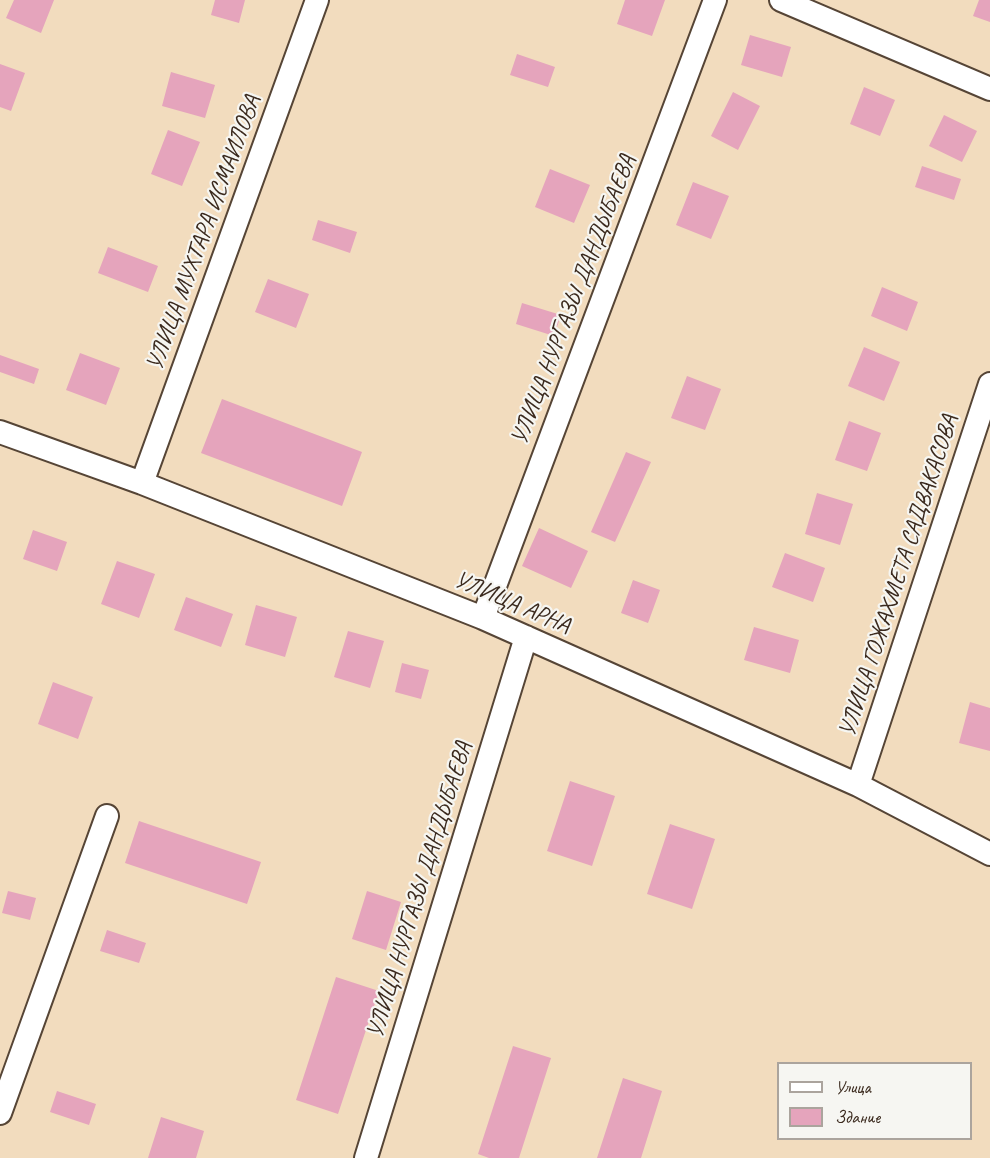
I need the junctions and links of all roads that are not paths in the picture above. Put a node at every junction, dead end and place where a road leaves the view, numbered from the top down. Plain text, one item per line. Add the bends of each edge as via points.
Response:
1 (317, 0) edge
2 (715, 0) edge
3 (781, 0) edge
4 (990, 89) edge
5 (990, 384) edge
6 (0, 432) edge
7 (142, 483) junction
8 (483, 618) junction
9 (526, 637) junction
10 (858, 785) junction
11 (107, 816) dead end
12 (990, 854) edge
13 (0, 1113) edge
14 (366, 1158) edge

1 - 7 street, УЛИЦА МУХТАРА ИСМАИЛОВА
2 - 8 street, УЛИЦА НУРГАЗЫ ДАНДЫБАЕВА
3 - 4 street
5 - 10 street, УЛИЦА ГОЖАХМЕТА САДВАКАСОВА
6 - 7 street, УЛИЦА АРНА
7 - 8 street, УЛИЦА АРНА
8 - 9 street, УЛИЦА АРНА
9 - 10 street, УЛИЦА АРНА
9 - 14 street, УЛИЦА НУРГАЗЫ ДАНДЫБАЕВА
10 - 12 street, УЛИЦА АРНА
11 - 13 street

